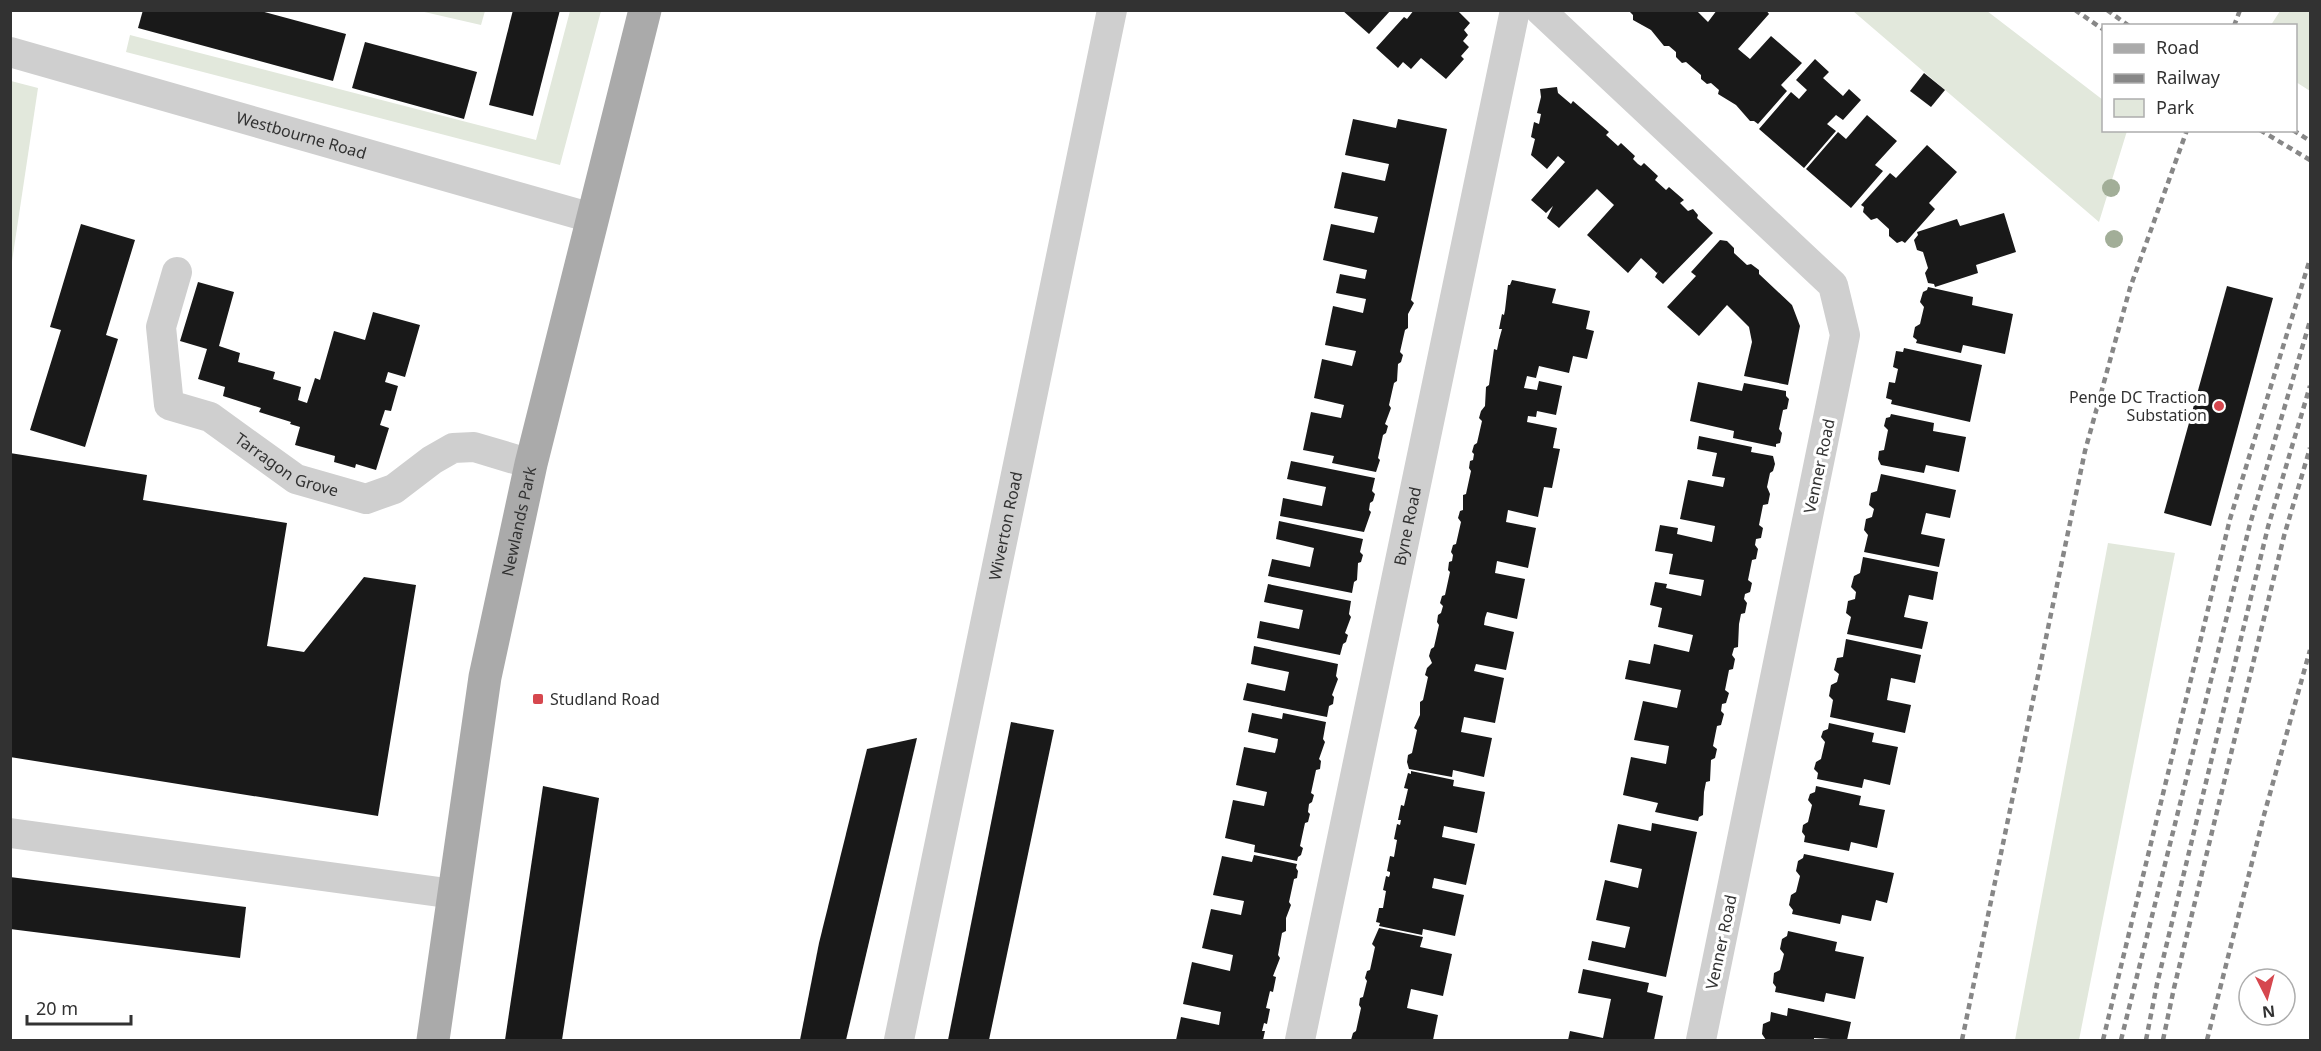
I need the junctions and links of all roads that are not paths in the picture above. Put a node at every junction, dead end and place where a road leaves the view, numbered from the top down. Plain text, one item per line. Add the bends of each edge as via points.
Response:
1 (645, 10) edge
2 (1112, 10) edge
3 (1515, 10) edge
4 (1540, 10) edge
5 (10, 52) edge
6 (592, 218) junction
7 (177, 272) dead end
8 (531, 464) junction
9 (10, 832) edge
10 (454, 894) junction
11 (433, 1041) edge
12 (899, 1041) edge
13 (1300, 1041) edge
14 (1701, 1041) edge

1 - 6 main road, Newlands Park
2 - 12 street, Wiverton Road
3 - 13 street, Byne Road
4 - 14 street, Venner Road via 1833,285 1845,335
5 - 6 street, Westbourne Road
6 - 8 main road, Newlands Park
7 - 8 street, Tarragon Grove via 161,327 170,405 210,417 296,479 366,499 394,489 453,448 474,447
8 - 10 main road, Newlands Park via 485,677
9 - 10 street
10 - 11 main road, Newlands Park

